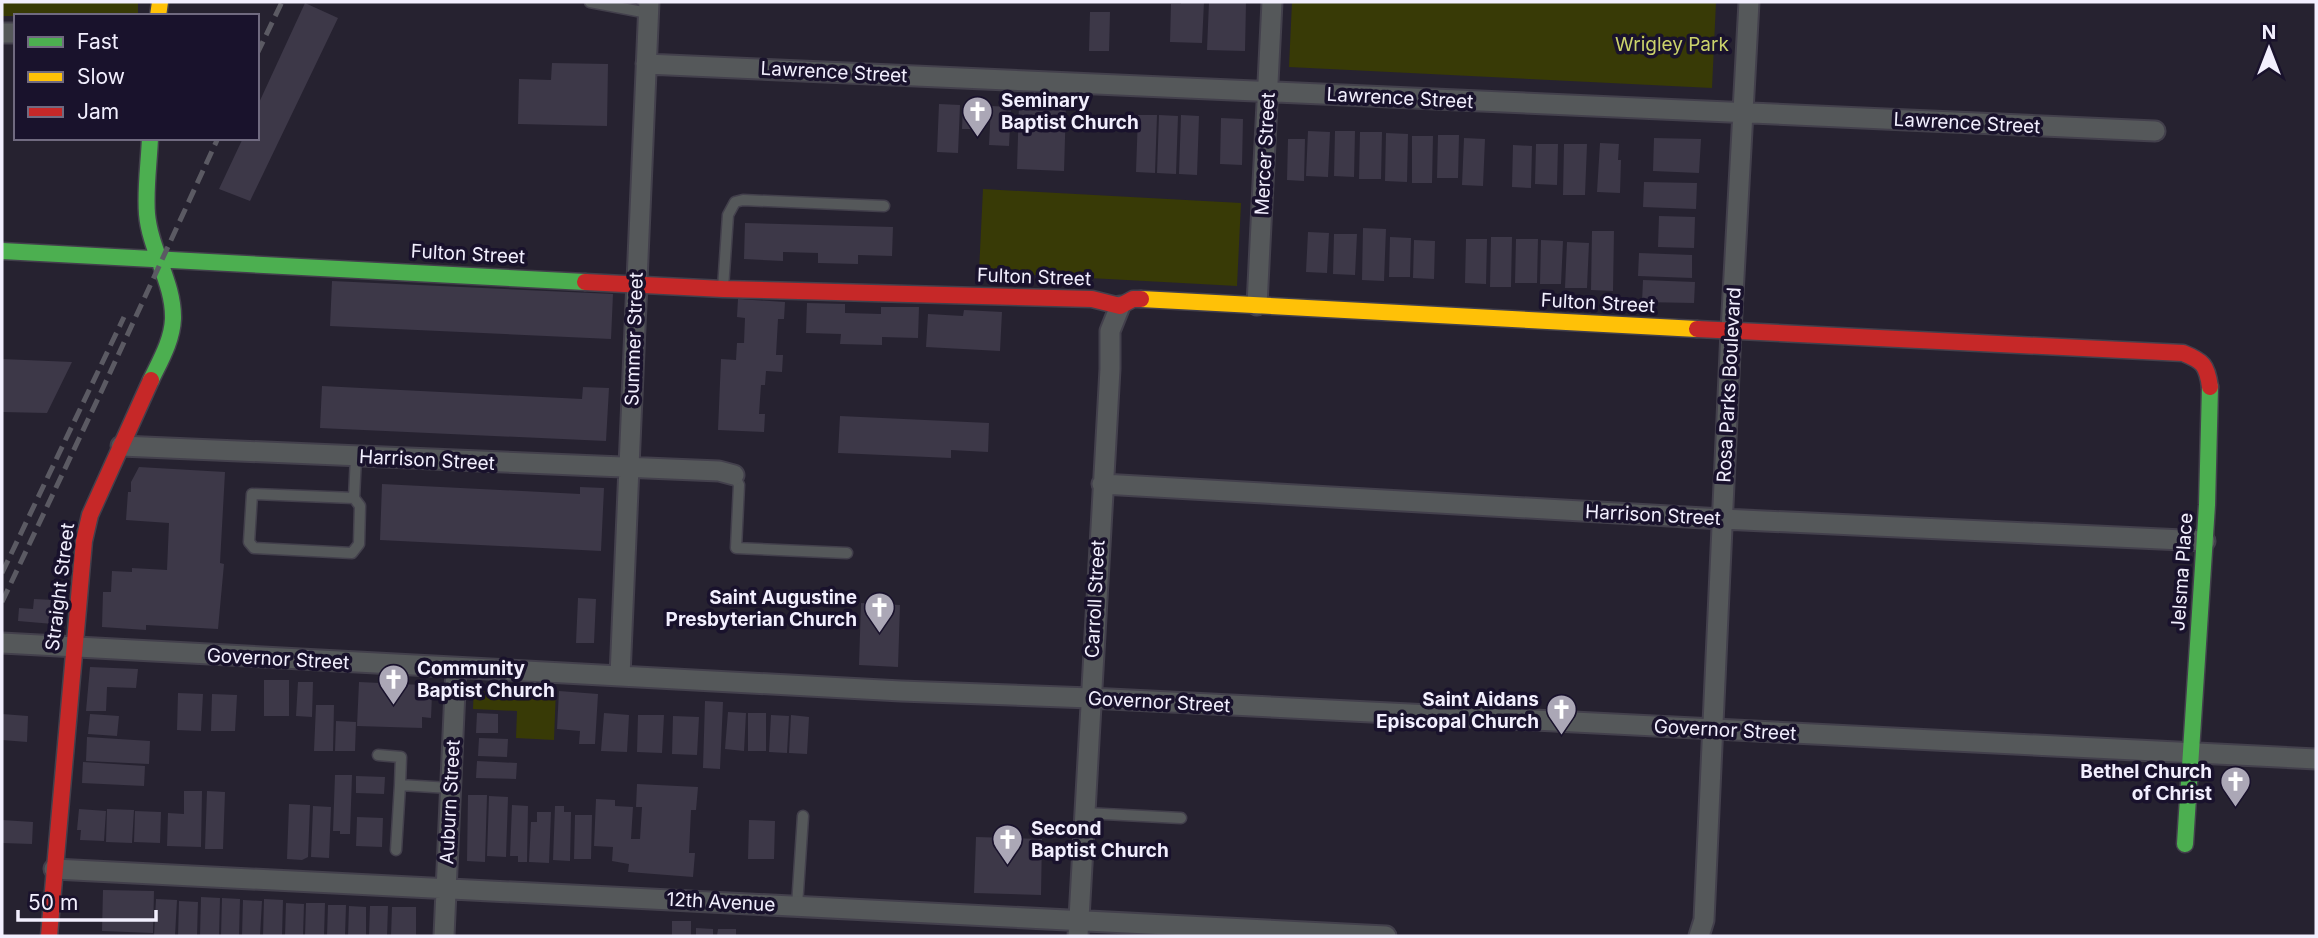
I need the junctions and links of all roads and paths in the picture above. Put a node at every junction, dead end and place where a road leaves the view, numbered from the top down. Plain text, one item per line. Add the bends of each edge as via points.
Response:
1 (590, 2) edge
2 (1272, 2) edge
3 (1749, 2) edge
4 (649, 8) edge
5 (646, 64) junction
6 (1268, 92) junction
7 (1743, 113) junction
8 (2155, 131) dead end
9 (150, 140) edge
10 (884, 206) dead end
11 (2, 251) edge
12 (157, 259) junction
13 (637, 284) junction
14 (723, 289) junction
15 (1257, 305) junction
16 (1120, 306) junction
17 (1731, 331) junction
18 (2146, 351) joint
19 (121, 446) junction
20 (356, 456) junction
21 (629, 468) junction
22 (734, 475) joint
23 (1102, 484) junction
24 (354, 498) junction
25 (1722, 519) junction
26 (2205, 541) junction
27 (847, 553) dead end
28 (2, 643) edge
29 (73, 648) junction
30 (456, 668) junction
31 (620, 676) junction
32 (1090, 698) junction
33 (1713, 730) junction
34 (2191, 752) junction
35 (378, 755) dead end
36 (2316, 759) edge
37 (400, 785) junction
38 (450, 788) junction
39 (1084, 813) junction
40 (803, 816) dead end
41 (1181, 818) dead end
42 (2185, 844) dead end
43 (396, 850) dead end
44 (54, 869) junction
45 (446, 888) junction
46 (797, 906) junction
47 (1078, 929) edge
48 (49, 936) edge
49 (444, 936) edge
50 (1387, 936) edge
51 (1699, 936) edge

1 - 4 lane
2 - 6 street, Mercer Street
3 - 7 street, Rosa Parks Boulevard
4 - 5 street, Summer Street
5 - 6 street, Lawrence Street
5 - 13 street, Summer Street
6 - 7 street, Lawrence Street
6 - 15 street, Mercer Street
7 - 8 street, Lawrence Street
7 - 17 street, Rosa Parks Boulevard
9 - 12 street, Straight Street via 147,215
10 - 14 lane via 735,202 728,215
11 - 12 street, Fulton Street
12 - 13 street, Fulton Street
12 - 19 street, Straight Street via 170,295 170,339
13 - 14 street, Fulton Street
13 - 21 street, Summer Street
14 - 16 street, Fulton Street via 1092,299
15 - 16 street, Fulton Street via 1133,299
15 - 17 street, Fulton Street
16 - 23 street, Carroll Street via 1110,331
17 - 18 street, Fulton Street
17 - 25 street, Rosa Parks Boulevard
18 - 26 street, Jelsma Place via 2183,353 2200,360 2208,373
19 - 20 street, Harrison Street
19 - 29 street, Straight Street via 90,515
20 - 21 street, Harrison Street
20 - 24 lane
21 - 22 street, Harrison Street
21 - 31 street, Summer Street
22 - 27 lane via 739,485 736,548
23 - 25 street, Harrison Street
23 - 32 street, Carroll Street
24 - 24 lane via 360,506 359,544 352,553 254,548 249,542 252,494
25 - 26 street, Harrison Street
25 - 33 street, Rosa Parks Boulevard
26 - 34 street, Jelsma Place
28 - 29 street, Governor Street
29 - 30 street, Governor Street
29 - 44 street, Straight Street
30 - 31 street, Governor Street
30 - 38 street, Auburn Street
31 - 32 street, Governor Street
32 - 33 street, Governor Street
32 - 39 street, Carroll Street
33 - 34 street, Governor Street
33 - 51 street, Rosa Parks Boulevard via 1704,920
34 - 36 street, Governor Street
34 - 42 street, Jelsma Place
35 - 37 lane via 401,757
37 - 38 lane
37 - 43 lane
38 - 45 street, Auburn Street
39 - 41 lane
39 - 47 street, Carroll Street
40 - 46 lane
44 - 45 street, 12th Avenue
44 - 48 street, Straight Street
45 - 46 street, 12th Avenue
45 - 49 street, Auburn Street
46 - 47 street, 12th Avenue
47 - 50 street, 12th Avenue

